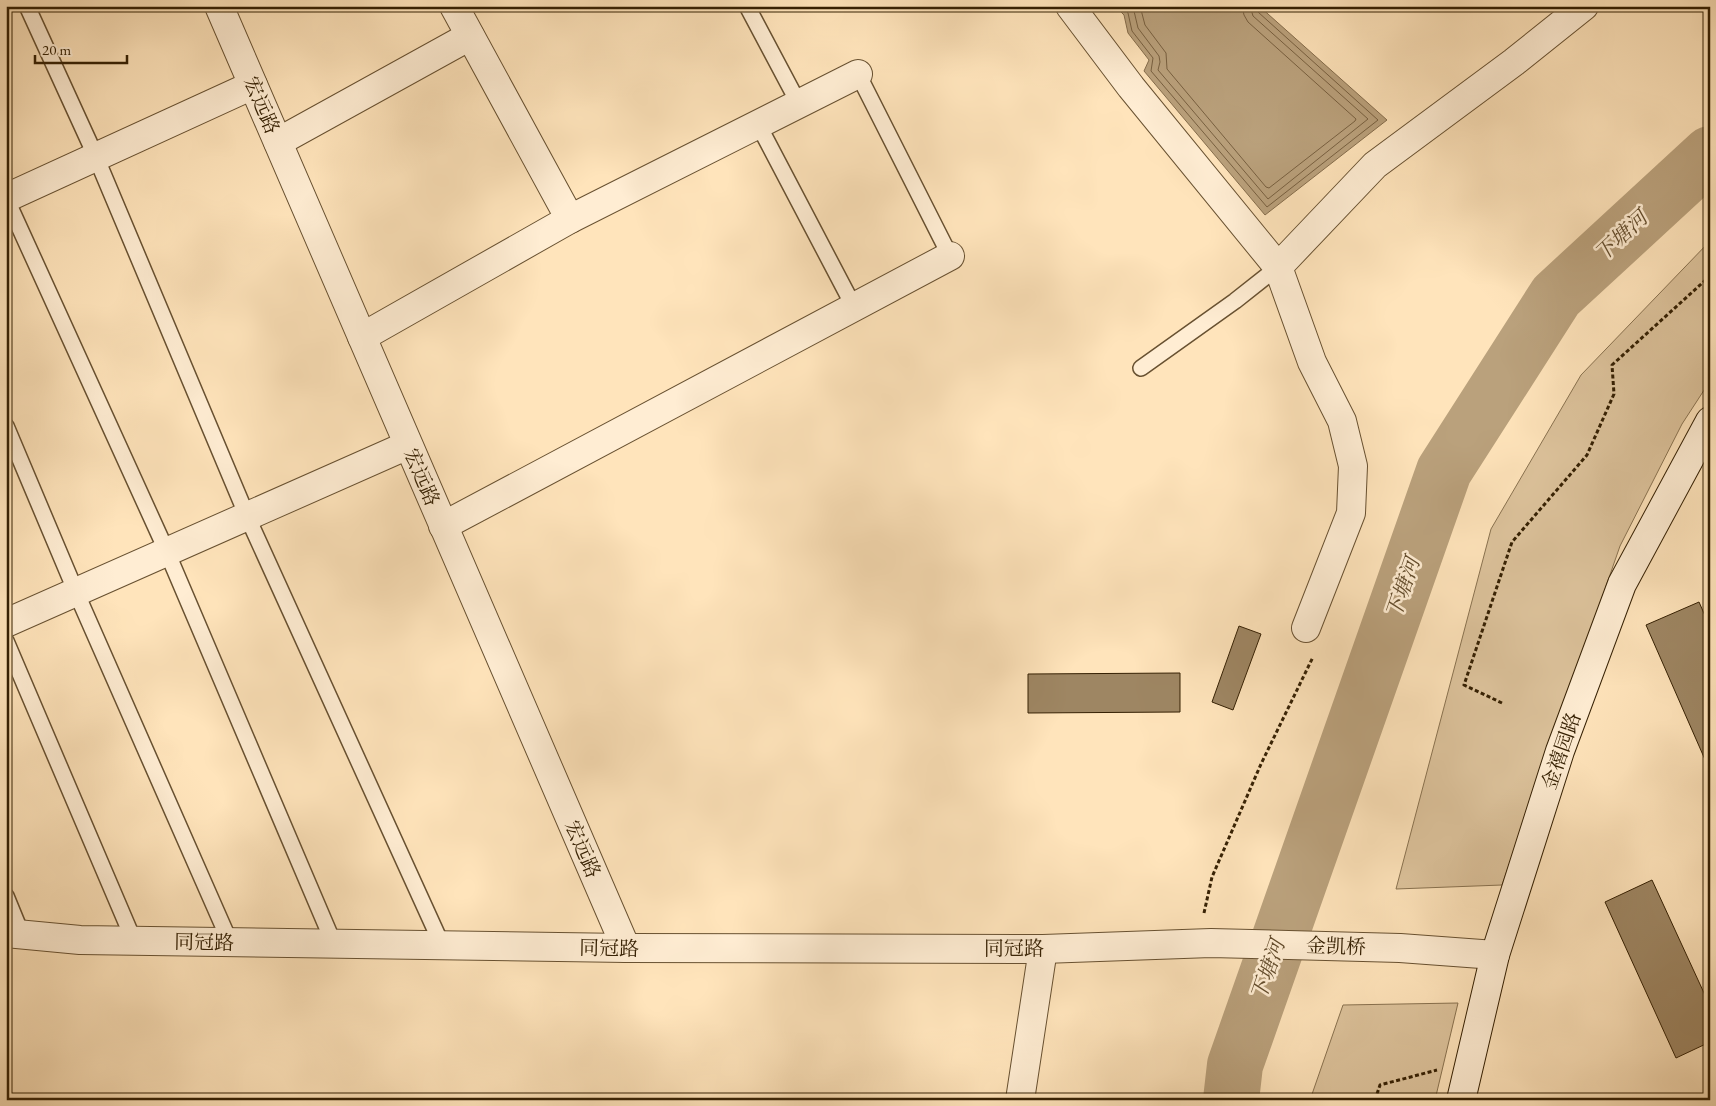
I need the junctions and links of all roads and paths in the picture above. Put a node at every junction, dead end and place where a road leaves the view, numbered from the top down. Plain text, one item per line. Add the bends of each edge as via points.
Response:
1 (27, 6) edge
2 (219, 6) edge
3 (454, 6) edge
4 (747, 6) edge
5 (1070, 6) edge
6 (1584, 6) edge
7 (470, 36) junction
8 (858, 74) joint
9 (253, 85) junction
10 (799, 104) junction
11 (758, 124) junction
12 (278, 142) junction
13 (96, 157) junction
14 (6, 198) edge
15 (570, 219) junction
16 (950, 256) joint
17 (1278, 266) junction
18 (1710, 276) edge
19 (854, 307) junction
20 (362, 337) junction
21 (1141, 368) dead end
22 (1710, 420) edge
23 (6, 426) edge
24 (408, 445) junction
25 (247, 516) junction
26 (443, 526) junction
27 (167, 552) junction
28 (76, 592) junction
29 (6, 623) edge
30 (1306, 628) joint
31 (6, 641) edge
32 (1502, 703) dead end
33 (6, 896) edge
34 (14, 934) edge
35 (134, 941) junction
36 (230, 942) junction
37 (1205, 943) junction
38 (334, 944) junction
39 (442, 945) junction
40 (626, 948) junction
41 (1043, 949) junction
42 (1495, 955) junction
43 (1470, 1061) junction
44 (1020, 1100) edge
45 (1375, 1100) edge
46 (1461, 1100) edge

1 - 13 lane
2 - 9 street, 宏远路
3 - 7 street
4 - 10 lane
5 - 17 street via 1131,87
6 - 17 street via 1375,165
7 - 12 street
7 - 15 street
8 - 10 street
8 - 16 lane
9 - 12 street, 宏远路
9 - 13 street
10 - 11 street
11 - 15 street
11 - 19 lane
12 - 20 street, 宏远路
13 - 14 street
13 - 25 lane
14 - 27 lane
15 - 20 street
16 - 19 street
17 - 21 lane
17 - 30 street via 1312,362 1342,421 1354,466 1351,513
18 - 32 path via 1612,365 1614,394 1587,455 1512,542 1464,685
19 - 26 street
20 - 24 street, 宏远路
22 - 42 street, 金禧园路 via 1622,584 1560,751
23 - 28 lane
24 - 25 street
24 - 26 street, 宏远路
25 - 27 street
25 - 39 lane
26 - 40 street, 宏远路
27 - 28 street
27 - 38 lane
28 - 29 street
28 - 36 lane
30 - 37 path via 1323,636 1261,764 1212,877
31 - 35 lane
33 - 34 lane
34 - 35 street, 同冠路
35 - 36 street, 同冠路
36 - 38 street, 同冠路
37 - 41 street, 同冠路
37 - 42 street, 金凯桥 via 1400,948
38 - 39 street, 同冠路
39 - 40 street, 同冠路
40 - 41 street, 同冠路
41 - 44 street
42 - 43 street, 金禧园路
43 - 45 path via 1380,1085
43 - 46 street, 金禧园路

